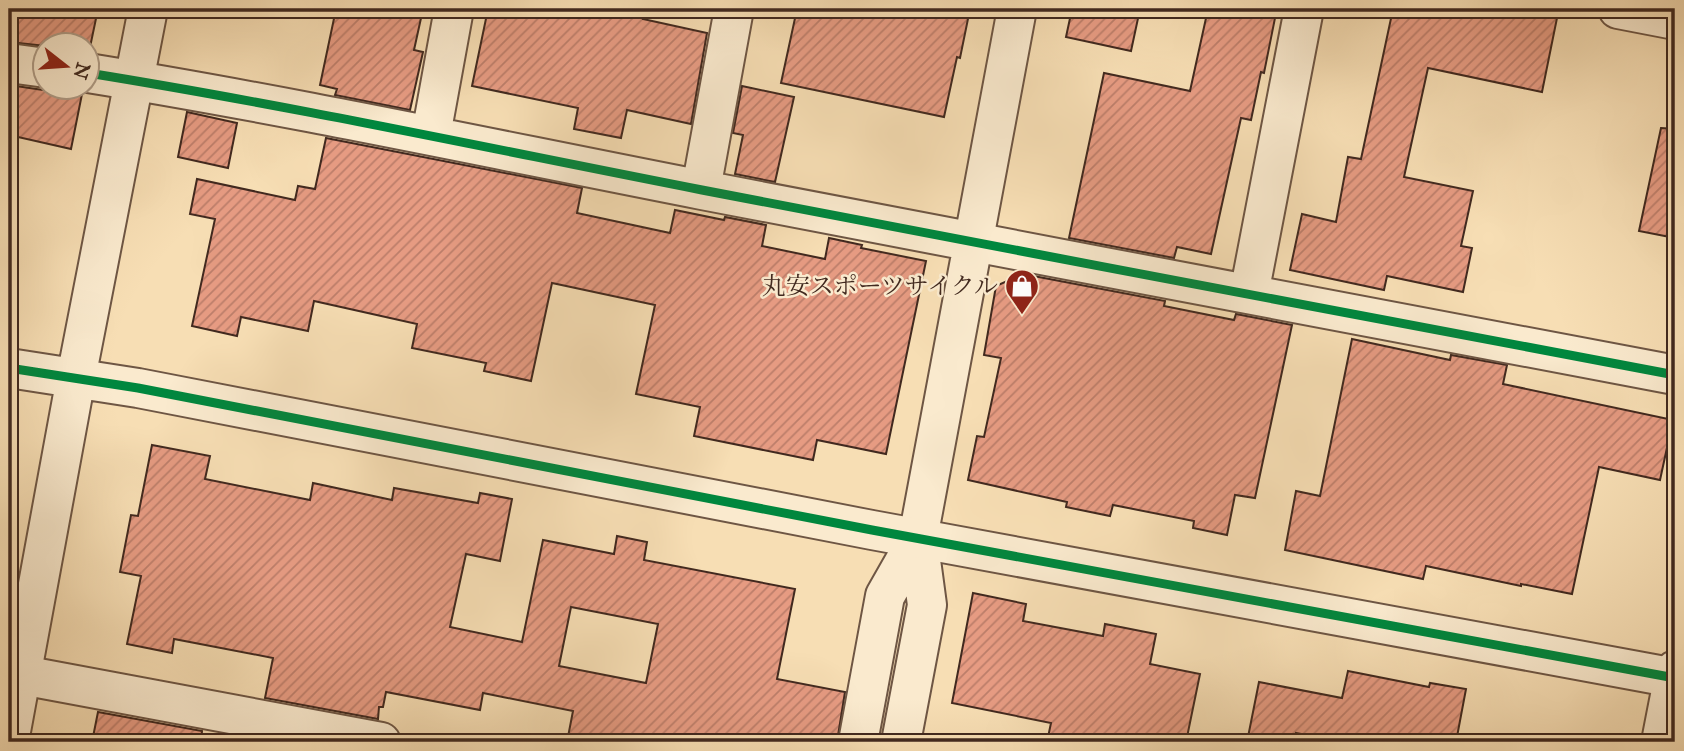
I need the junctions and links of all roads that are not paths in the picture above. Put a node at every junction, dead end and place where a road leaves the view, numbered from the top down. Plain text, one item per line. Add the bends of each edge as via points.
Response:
1 (148, 9) edge
2 (454, 9) edge
3 (734, 9) edge
4 (1017, 9) edge
5 (1304, 9) edge
6 (1618, 9) edge
7 (1675, 20) edge
8 (9, 63) edge
9 (32, 66) edge
10 (102, 75) edge
11 (135, 80) junction
12 (430, 135) junction
13 (701, 190) junction
14 (973, 242) junction
15 (1249, 294) junction
16 (9, 368) edge
17 (1675, 376) edge
18 (76, 378) junction
19 (918, 538) junction
20 (1675, 675) edge
21 (22, 676) junction
22 (318, 736) edge
23 (9, 742) edge
24 (381, 742) edge
25 (858, 742) edge
26 (901, 742) edge
27 (1661, 742) edge

1 - 11 street
2 - 12 street
3 - 13 street
4 - 14 street
5 - 15 street
6 - 7 street
8 - 9 street
10 - 11 street
11 - 12 street
11 - 18 street
12 - 13 street
13 - 14 street
14 - 15 street
14 - 19 street
15 - 17 street
16 - 18 street
18 - 19 street
18 - 21 street
19 - 20 street
19 - 25 street via 885,596
19 - 26 street via 927,605
20 - 27 street
21 - 22 street
21 - 23 street
22 - 24 street

